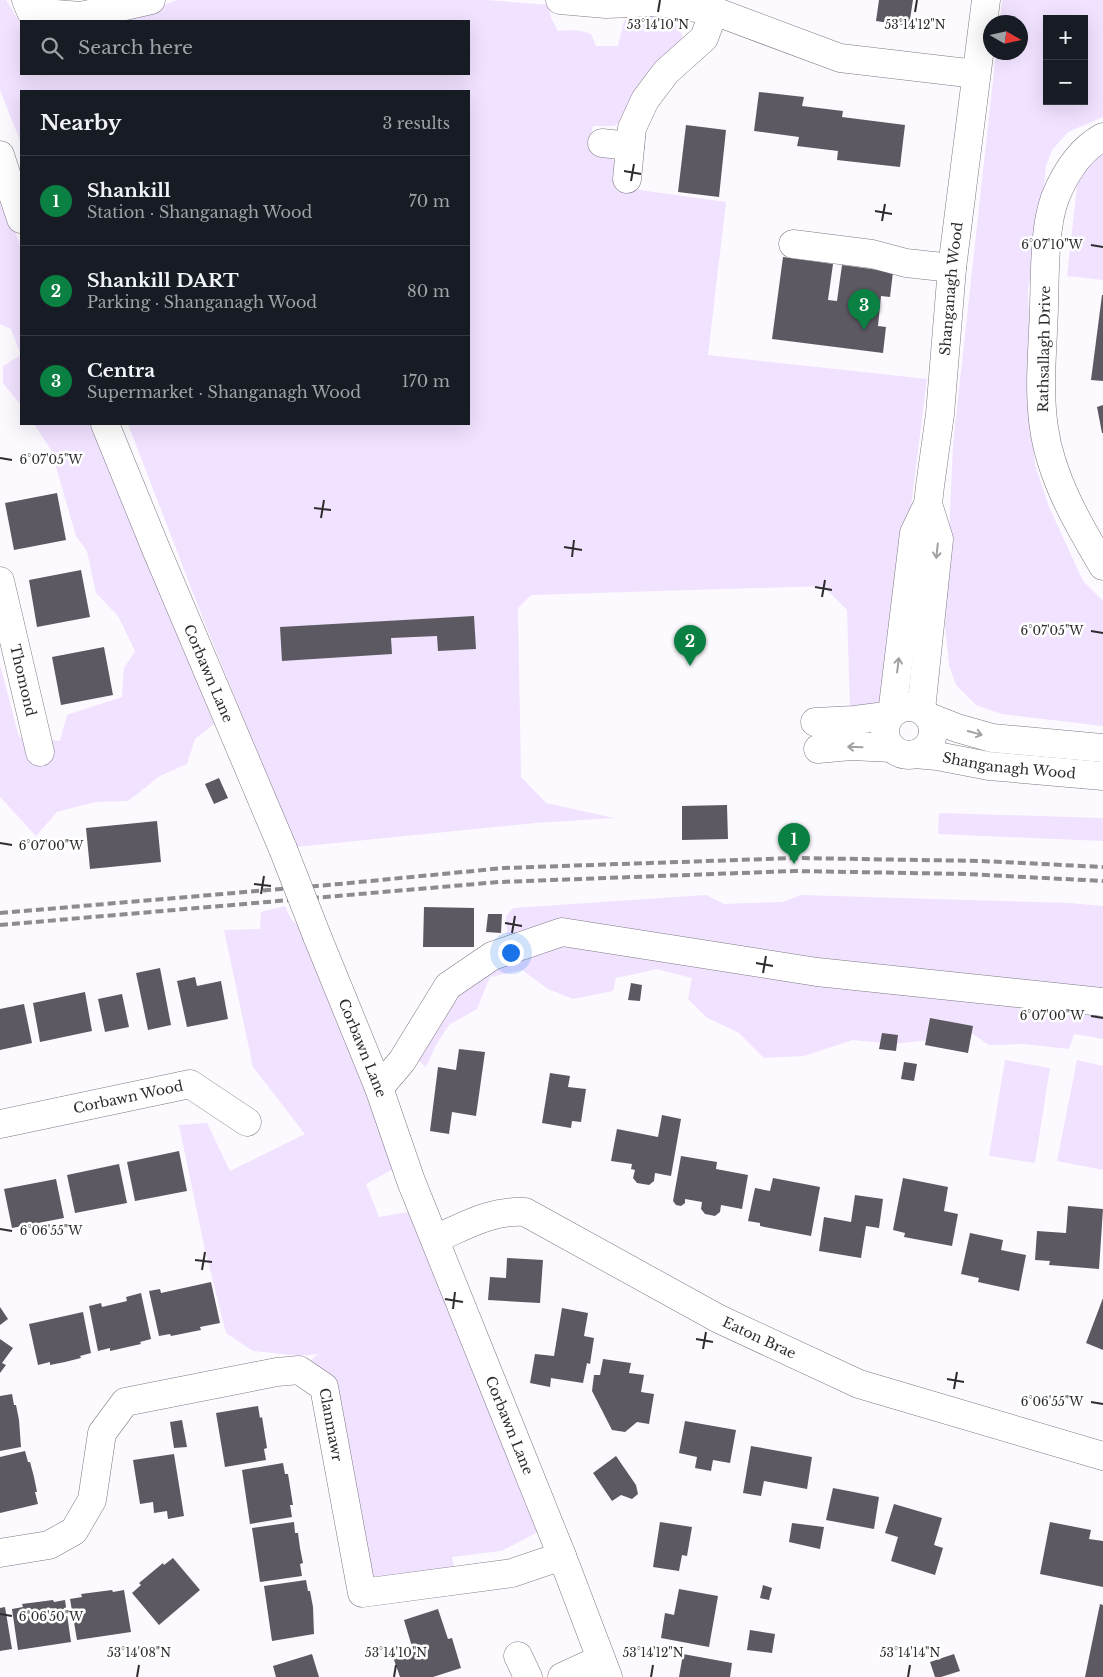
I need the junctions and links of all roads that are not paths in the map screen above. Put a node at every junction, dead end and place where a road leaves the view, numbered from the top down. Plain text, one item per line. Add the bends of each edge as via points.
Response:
1 (26, 0) edge
2 (151, 0) edge
3 (560, 0) edge
4 (986, 0) edge
5 (714, 11) junction
6 (976, 74) junction
7 (1103, 137) edge
8 (602, 142) dead end
9 (630, 146) junction
10 (1, 159) edge
11 (628, 179) dead end
12 (20, 216) edge
13 (792, 244) dead end
14 (952, 268) junction
15 (105, 425) edge
16 (928, 504) junction
17 (1103, 566) edge
18 (0, 581) edge
19 (925, 714) junction
20 (890, 716) junction
21 (1103, 748) edge
22 (903, 751) junction
23 (40, 752) dead end
24 (1103, 776) edge
25 (1103, 1002) edge
26 (378, 1088) junction
27 (247, 1122) dead end
28 (0, 1124) edge
29 (434, 1239) junction
30 (1102, 1456) edge
31 (0, 1553) edge
32 (562, 1556) junction
33 (604, 1668) edge
34 (562, 1677) edge

1 - 2 street via 31,12 81,16
3 - 5 street via 606,4 658,2
4 - 6 street, Shanganagh Wood
5 - 6 street via 840,58
5 - 9 street via 704,38 666,72 644,100 632,128
6 - 14 street, Shanganagh Wood
7 - 17 street, Rathsallagh Drive via 1093,142 1069,168 1054,200 1047,238 1041,383 1044,428 1054,471
8 - 9 street
9 - 11 street
10 - 12 street
13 - 14 street
14 - 16 street, Shanganagh Wood via 940,414
15 - 26 street, Corbawn Lane, bridge via 283,849
16 -> 19 street, Shanganagh Wood via 939,539
20 -> 16 street, Shanganagh Wood via 914,533
18 - 23 street, Thomond
19 - 20 street, Shanganagh Wood via 904,707
19 -> 21 street, Shanganagh Wood via 992,738
19 - 22 street, Shanganagh Wood via 933,731 932,738 923,751
20 - 22 street, Shanganagh Wood via 885,732 888,743
22 -> 20 street via 851,746 816,735 855,720
22 - 24 street, Shanganagh Wood via 989,766
25 - 26 street via 817,972 562,932 492,956 448,986 402,1061
26 - 29 street, Corbawn Lane
27 - 28 street, Corbawn Wood via 190,1084
29 - 30 street, Eaton Brae via 492,1214 524,1212 719,1319 859,1384
29 - 32 street, Corbawn Lane
31 - 32 street, Clanmawr via 49,1545 74,1531 92,1500 102,1433 125,1402 299,1370 324,1388 362,1593 512,1574
32 - 33 street, Corbawn Lane
33 - 34 street

